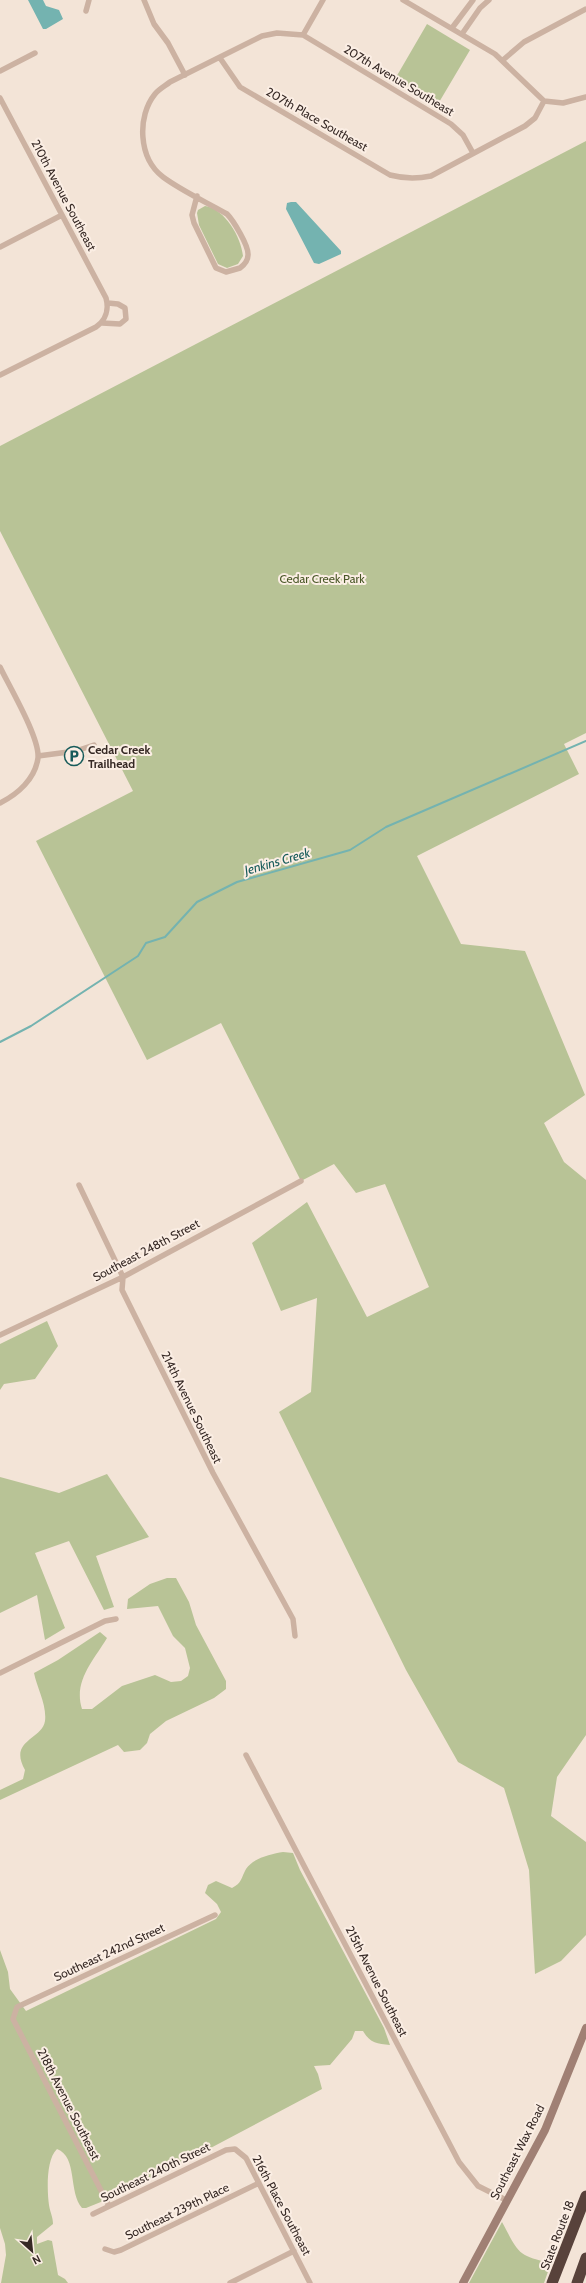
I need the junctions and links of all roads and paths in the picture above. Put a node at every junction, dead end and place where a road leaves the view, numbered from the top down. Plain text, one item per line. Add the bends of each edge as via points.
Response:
1 (89, 0) edge
2 (144, 0) edge
3 (323, 0) edge
4 (404, 0) edge
5 (473, 0) edge
6 (489, 0) edge
7 (586, 8) edge
8 (86, 11) dead end
9 (452, 28) junction
10 (462, 34) junction
11 (303, 35) junction
12 (35, 53) dead end
13 (220, 58) junction
14 (503, 60) junction
15 (0, 71) edge
16 (185, 75) junction
17 (586, 97) edge
18 (0, 98) edge
19 (544, 101) junction
20 (474, 153) junction
21 (197, 196) junction
22 (62, 215) junction
23 (0, 247) edge
24 (108, 303) junction
25 (102, 323) junction
26 (0, 375) edge
27 (0, 667) edge
28 (94, 745) dead end
29 (38, 756) junction
30 (0, 803) edge
31 (301, 1181) dead end
32 (79, 1185) dead end
33 (123, 1276) junction
34 (0, 1335) edge
35 (116, 1619) dead end
36 (295, 1636) dead end
37 (0, 1673) edge
38 (246, 1755) dead end
39 (215, 1915) dead end
40 (14, 2010) joint
41 (586, 2028) edge
42 (226, 2150) joint
43 (259, 2183) junction
44 (586, 2196) edge
45 (506, 2200) junction
46 (109, 2206) junction
47 (93, 2214) dead end
48 (104, 2249) dead end
49 (294, 2251) junction
50 (586, 2258) edge
51 (230, 2283) edge
52 (310, 2283) edge
53 (463, 2283) edge
54 (552, 2283) edge
55 (577, 2283) edge

1 - 8 street
2 - 16 street via 154,24 168,43
3 - 11 street
4 - 9 street
5 - 9 street
6 - 10 street via 480,8
7 - 14 street via 524,42
9 - 10 street
10 - 14 street
11 - 13 street via 277,33 262,36
11 - 20 street, 207th Avenue Southeast via 451,124 463,135
12 - 15 street
13 - 16 street
13 - 20 street, 207th Place Southeast via 240,87 390,175 403,179 431,176
14 - 19 street
16 - 21 street via 156,92 143,120 142,136 152,165 162,176
17 - 19 street via 563,103
18 - 22 street, 210th Avenue Southeast
19 - 20 street via 530,122
21 - 21 street via 233,220 248,250 248,259 240,268 226,272 216,268 194,224 192,215
22 - 23 street
22 - 24 street, 210th Avenue Southeast
24 - 25 street
24 - 25 street via 122,305 128,316 120,324
25 - 26 street
27 - 29 street via 30,726
28 - 29 street via 76,751
29 - 30 street via 32,775 24,786 17,794
31 - 33 street, Southeast 248th Street
32 - 33 street, 214th Avenue Southeast
33 - 34 street, Southeast 248th Street
33 - 36 street, 214th Avenue Southeast via 122,1290 213,1473 293,1619
35 - 37 street via 105,1621
38 - 45 street, 215th Avenue Southeast via 459,2162 478,2186
39 - 40 street, Southeast 242nd Street
40 - 46 street, 218th Avenue Southeast via 13,2019
41 - 45 main road, Southeast Wax Road via 544,2130
42 - 43 street, 216th Place Southeast via 235,2149 240,2152
42 - 46 street, Southeast 240th Street
43 - 48 street, Southeast 239th Place via 121,2250 114,2252
43 - 49 street, 216th Place Southeast
44 - 54 highway, State Route 18
45 - 53 main road, Southeast Wax Road
46 - 47 street, Southeast 240th Street
49 - 51 street
49 - 52 street, 216th Place Southeast
50 - 55 highway

